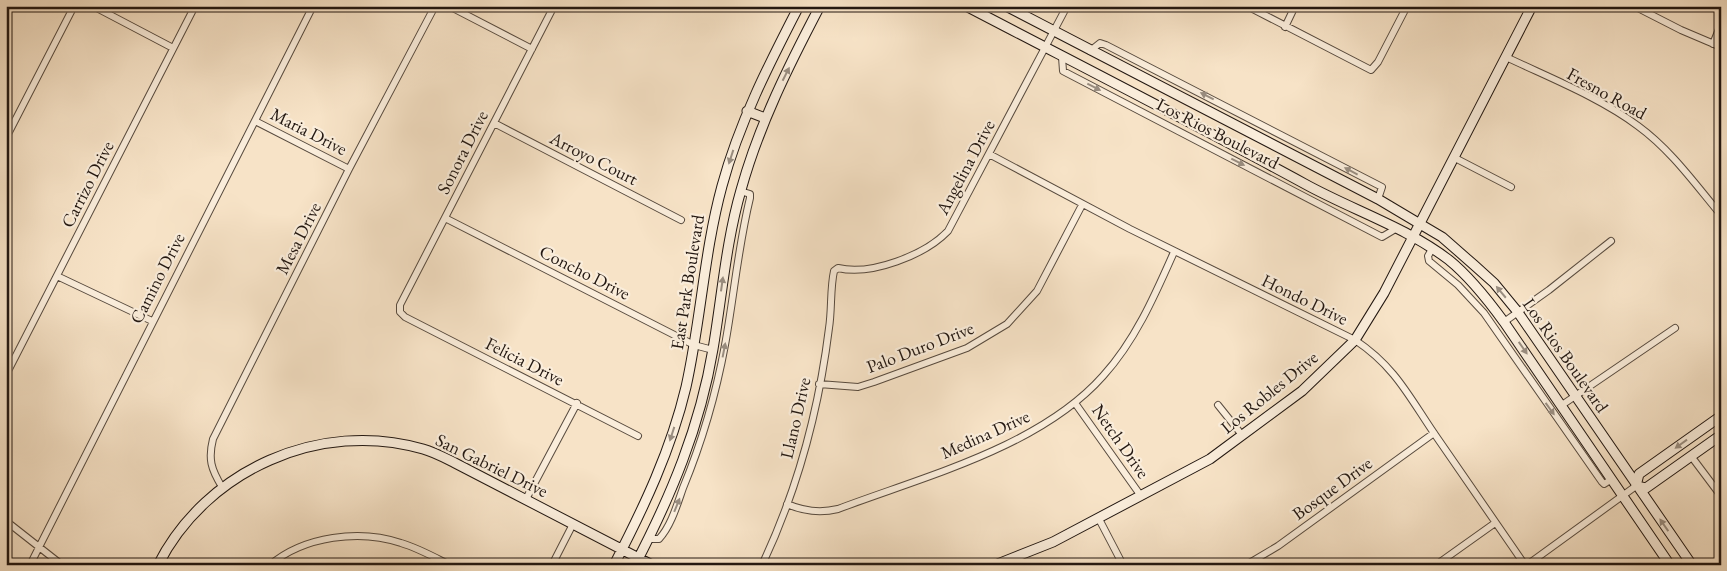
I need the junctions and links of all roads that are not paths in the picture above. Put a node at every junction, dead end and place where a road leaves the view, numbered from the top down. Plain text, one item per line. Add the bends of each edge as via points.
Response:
1 (74, 6) edge
2 (93, 6) edge
3 (195, 6) edge
4 (313, 6) edge
5 (435, 6) edge
6 (449, 6) edge
7 (554, 6) edge
8 (799, 6) edge
9 (820, 6) edge
10 (966, 6) edge
11 (1006, 6) edge
12 (1066, 6) edge
13 (1247, 6) edge
14 (1295, 6) edge
15 (1407, 6) edge
16 (1532, 6) edge
17 (1634, 6) edge
18 (1721, 24) edge
19 (1285, 27) junction
20 (1053, 32) junction
21 (1713, 44) junction
22 (1721, 47) edge
23 (173, 48) junction
24 (1045, 48) junction
25 (532, 49) junction
26 (1090, 51) junction
27 (1062, 57) junction
28 (1506, 57) junction
29 (747, 111) junction
30 (765, 118) junction
31 (255, 121) junction
32 (494, 123) junction
33 (6, 138) edge
34 (990, 154) junction
35 (1455, 158) junction
36 (349, 169) junction
37 (1511, 187) dead end
38 (740, 191) junction
39 (1378, 199) junction
40 (1082, 205) junction
41 (1721, 215) edge
42 (445, 218) junction
43 (681, 220) dead end
44 (1420, 224) junction
45 (1396, 228) junction
46 (1413, 238) junction
47 (1611, 241) dead end
48 (1432, 249) junction
49 (1174, 252) junction
50 (834, 271) joint
51 (57, 276) junction
52 (1517, 311) junction
53 (400, 312) joint
54 (152, 321) junction
55 (1504, 322) junction
56 (1675, 328) dead end
57 (1355, 340) junction
58 (694, 345) junction
59 (713, 350) junction
60 (6, 375) edge
61 (819, 384) junction
62 (1575, 397) junction
63 (577, 403) junction
64 (1075, 403) junction
65 (1218, 404) dead end
66 (1562, 406) junction
67 (1721, 416) edge
68 (1434, 433) junction
69 (1721, 435) edge
70 (638, 436) dead end
71 (1242, 436) junction
72 (1691, 456) junction
73 (1612, 479) junction
74 (1636, 486) junction
75 (222, 487) junction
76 (1623, 495) junction
77 (1141, 496) junction
78 (1721, 496) edge
79 (526, 499) junction
80 (787, 504) junction
81 (1098, 519) junction
82 (6, 521) edge
83 (1496, 523) junction
84 (573, 524) junction
85 (649, 539) junction
86 (39, 549) junction
87 (622, 550) junction
88 (637, 561) edge
89 (30, 565) edge
90 (62, 565) edge
91 (158, 565) edge
92 (270, 565) edge
93 (450, 565) edge
94 (552, 565) edge
95 (614, 565) edge
96 (652, 565) edge
97 (762, 565) edge
98 (995, 565) edge
99 (1123, 565) edge
100 (1246, 565) edge
101 (1436, 565) edge
102 (1526, 565) edge
103 (1670, 565) edge
104 (1692, 565) edge

1 - 33 street
2 - 23 street
3 - 23 street, Carrizo Drive
4 - 31 street, Camino Drive
5 - 36 street, Mesa Drive
6 - 25 street
7 - 25 street, Sonora Drive
8 - 29 main road, East Park Boulevard
30 -> 9 main road, East Park Boulevard
10 - 24 main road, Los Rios Boulevard
11 - 20 main road, Los Rios Boulevard
12 - 20 street, Angelina Drive
13 - 19 street
14 - 19 street
15 - 19 street via 1371,70
16 - 28 main road, Los Robles Drive
17 - 21 street
18 - 21 street
20 - 24 street, Angelina Drive
20 - 26 main road, Los Rios Boulevard
21 - 22 street
23 - 51 street, Carrizo Drive
24 - 27 main road, Los Rios Boulevard
24 - 34 street, Angelina Drive
25 - 32 street, Sonora Drive
26 - 39 main road, Los Rios Boulevard
39 -> 26 street, Los Rios Boulevard via 1382,187 1235,110 1106,45 1100,43
27 - 45 main road, Los Rios Boulevard via 1338,202
27 -> 45 street, Los Rios Boulevard via 1063,71 1382,237
28 - 35 main road, Los Robles Drive
28 - 41 street, Fresno Road via 1612,109 1638,126 1679,164
29 - 30 main road
29 -> 58 main road, East Park Boulevard via 713,217
30 - 38 main road, East Park Boulevard
31 - 36 street, Maria Drive
31 - 54 street, Camino Drive
32 - 42 street, Sonora Drive
32 - 43 street, Arroyo Court
34 - 40 street, Hondo Drive
34 - 50 street, Angelina Drive via 948,231 929,248 864,271 838,268
35 - 37 street
35 - 44 main road, Los Robles Drive
36 - 75 street, Mesa Drive via 213,439 210,464
59 -> 38 main road, East Park Boulevard via 726,257
85 -> 38 street, East Park Boulevard via 659,540 673,515 712,402 750,198 750,194
39 - 44 main road, Los Rios Boulevard
40 - 49 street, Hondo Drive
40 - 61 street, Palo Duro Drive via 1037,291 1007,324 967,348 874,382 858,387
42 - 53 street, Sonora Drive via 400,305
42 - 58 street, Concho Drive
44 - 46 main road, Los Robles Drive
52 -> 44 main road, Los Rios Boulevard via 1474,264 1442,237
45 - 46 main road, Los Rios Boulevard
46 - 48 main road, Los Rios Boulevard
46 - 57 main road, Los Robles Drive
47 - 52 street
48 - 55 main road, Los Rios Boulevard via 1450,261 1473,284
48 -> 73 street via 1429,261 1484,313 1602,482
49 - 57 street, Hondo Drive
49 - 64 street, Medina Drive via 1121,354
50 - 61 street, Llano Drive via 829,329
51 - 54 street
51 - 60 street, Carrizo Drive
52 - 55 street
52 - 62 main road, Los Rios Boulevard
53 - 63 street, Felicia Drive
54 - 86 street, Camino Drive
55 -> 66 main road, Los Rios Boulevard
56 - 62 street
57 - 68 street, Hondo Drive via 1372,351 1403,384
57 - 71 main road, Los Robles Drive via 1302,391
58 - 59 street, Concho Drive
58 -> 87 main road, East Park Boulevard via 664,457 642,513
59 - 85 main road, East Park Boulevard via 683,464
61 - 80 street, Llano Drive via 815,411
62 - 66 street
62 - 74 main road, Los Rios Boulevard
63 - 70 street, Felicia Drive
63 - 79 street
64 - 77 street, Netch Drive
64 - 80 street, Medina Drive via 1026,436 838,509 813,511
65 - 71 street
66 - 73 main road, Los Rios Boulevard
67 -> 74 main road via 1639,474
68 - 83 street, Hondo Drive
68 - 100 street, Bosque Drive via 1278,546
69 - 72 main road
71 - 77 main road, Los Robles Drive via 1210,459
72 - 74 main road via 1646,488
72 - 78 street
73 - 76 main road, Los Rios Boulevard
74 - 76 street
104 -> 74 main road, Los Rios Boulevard
75 - 79 main road, San Gabriel Drive via 288,451 368,440 424,449
75 - 91 main road, San Gabriel Drive via 184,523
76 - 102 street
76 - 103 main road, Los Rios Boulevard
77 - 81 main road, Los Robles Drive
79 - 84 main road, San Gabriel Drive
80 - 97 street, Llano Drive
81 - 98 main road, Los Robles Drive via 1053,542
81 - 99 street
82 - 86 street
83 - 101 street
83 - 102 street, Hondo Drive
84 - 87 main road, San Gabriel Drive
84 - 94 street
85 - 88 main road, East Park Boulevard
86 - 89 street, Camino Drive
86 - 90 street
87 - 88 main road, San Gabriel Drive
87 - 95 main road, East Park Boulevard
88 - 96 main road
92 - 93 street via 293,550 314,543 333,538 376,536 400,542

